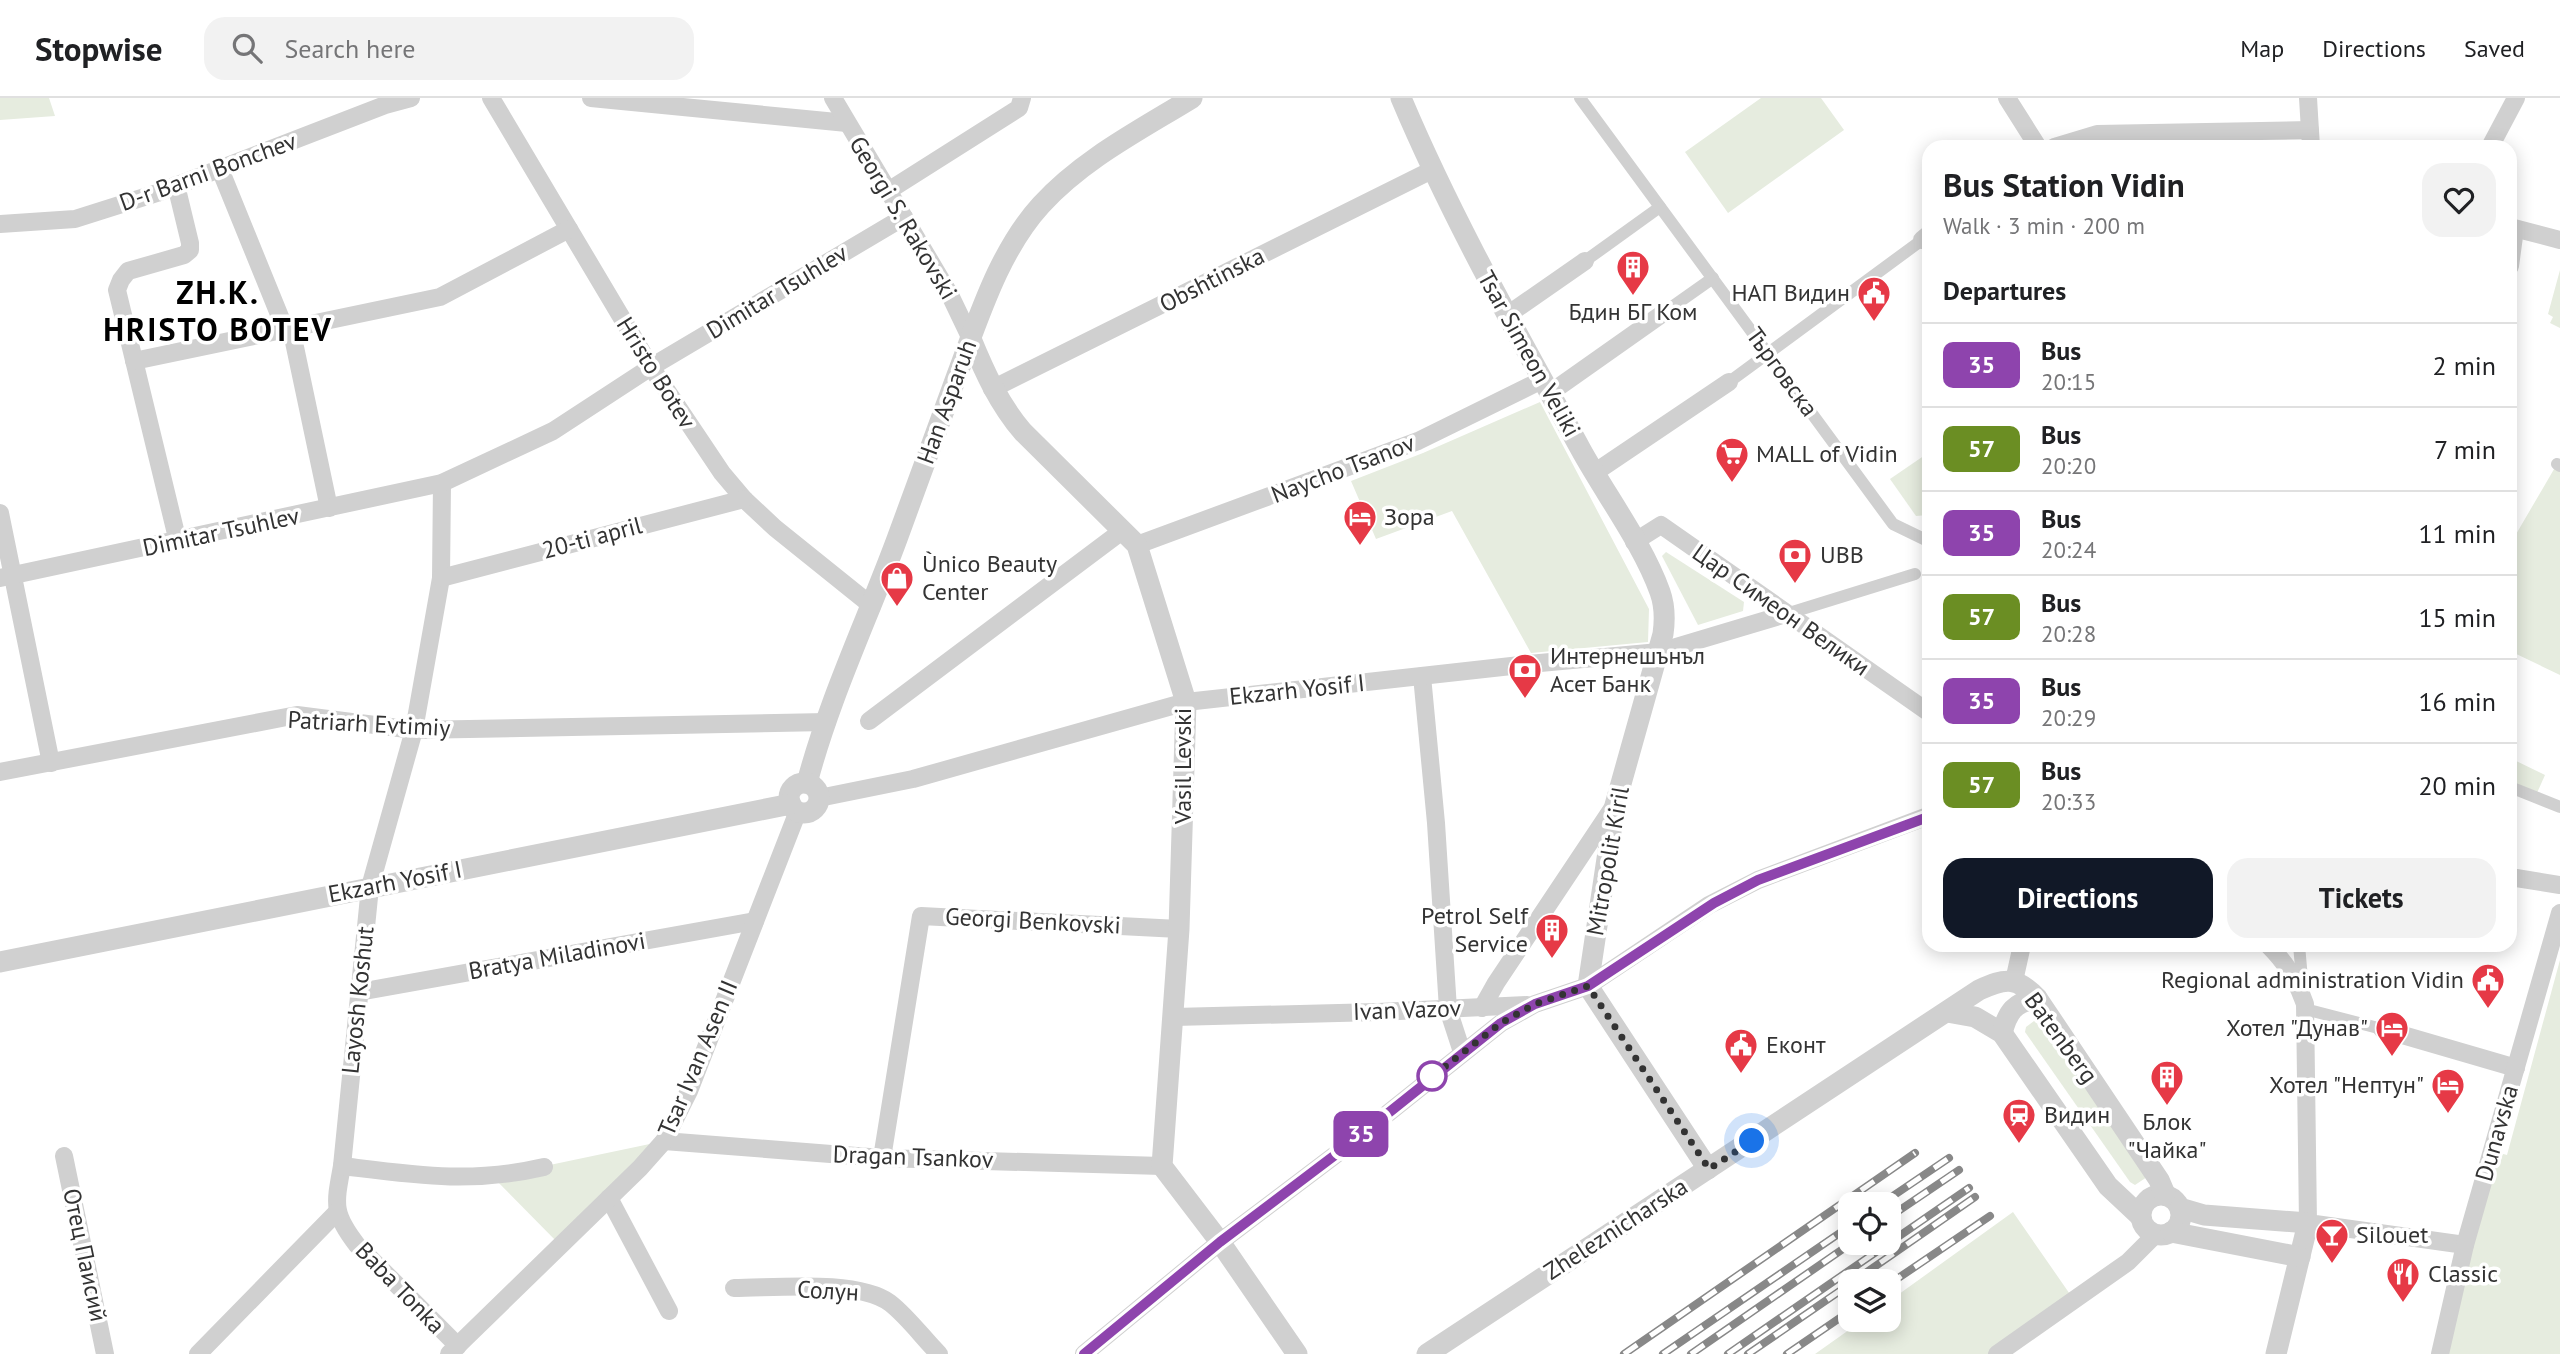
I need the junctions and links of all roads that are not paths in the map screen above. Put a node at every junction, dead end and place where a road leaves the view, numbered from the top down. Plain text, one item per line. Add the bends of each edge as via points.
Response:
1 (411, 98) edge
2 (491, 98) edge
3 (591, 98) edge
4 (834, 98) edge
5 (1192, 98) edge
6 (1401, 98) edge
7 (1580, 98) edge
8 (2007, 98) edge
9 (2308, 98) edge
10 (2516, 98) edge
11 (1016, 101) edge
12 (847, 123) junction
13 (2310, 139) edge
14 (2034, 140) edge
15 (2077, 140) edge
16 (2494, 140) edge
17 (220, 169) junction
18 (1432, 170) junction
19 (176, 186) junction
20 (888, 191) junction
21 (1660, 207) junction
22 (904, 217) junction
23 (0, 224) edge
24 (569, 229) junction
25 (2517, 229) edge
26 (1922, 239) edge
27 (2560, 240) edge
28 (1585, 261) joint
29 (1713, 278) junction
30 (1662, 314) joint
31 (1506, 316) junction
32 (288, 329) junction
33 (971, 339) junction
34 (1769, 354) junction
35 (134, 361) junction
36 (651, 366) junction
37 (1729, 382) joint
38 (1546, 386) junction
39 (992, 390) junction
40 (1594, 473) junction
41 (442, 483) junction
42 (744, 499) junction
43 (329, 508) junction
44 (0, 513) edge
45 (1129, 538) junction
46 (1922, 538) edge
47 (178, 542) junction
48 (1634, 542) junction
49 (1915, 573) dead end
50 (7, 577) edge
51 (441, 578) junction
52 (872, 606) junction
53 (1663, 607) joint
54 (1787, 614) junction
55 (1659, 652) junction
56 (1422, 676) junction
57 (1186, 702) junction
58 (1922, 708) edge
59 (869, 721) dead end
60 (827, 722) junction
61 (414, 730) junction
62 (51, 763) junction
63 (0, 772) edge
64 (2517, 790) edge
65 (813, 791) junction
66 (1615, 805) junction
67 (2560, 807) edge
68 (794, 808) junction
69 (1922, 819) edge
70 (2517, 878) edge
71 (2560, 885) edge
72 (370, 887) junction
73 (2560, 914) edge
74 (755, 921) junction
75 (1180, 929) junction
76 (2020, 952) edge
77 (2274, 952) edge
78 (2300, 952) edge
79 (0, 962) edge
80 (2014, 981) junction
81 (1588, 986) junction
82 (359, 992) junction
83 (2037, 998) junction
84 (1535, 1004) junction
85 (2305, 1006) junction
86 (1482, 1008) junction
87 (1448, 1009) junction
88 (1947, 1012) junction
89 (1174, 1017) junction
90 (2382, 1029) joint
91 (2002, 1033) junction
92 (1462, 1052) junction
93 (2516, 1068) junction
94 (664, 1141) junction
95 (64, 1156) dead end
96 (882, 1157) junction
97 (342, 1166) junction
98 (1163, 1166) junction
99 (544, 1167) dead end
100 (1709, 1169) junction
101 (609, 1198) junction
102 (2173, 1201) junction
103 (2140, 1216) junction
104 (341, 1221) junction
105 (2308, 1223) junction
106 (2164, 1233) junction
107 (1220, 1242) junction
108 (2465, 1245) junction
109 (2300, 1257) junction
110 (734, 1288) dead end
111 (669, 1311) dead end
112 (454, 1350) edge
113 (106, 1354) edge
114 (198, 1354) edge
115 (939, 1354) edge
116 (1084, 1354) edge
117 (1297, 1354) edge
118 (1427, 1354) edge
119 (1997, 1354) edge
120 (2276, 1354) edge
121 (2440, 1354) edge

1 - 17 street, D-r Barni Bonchev
2 - 24 street, Hristo Botev
3 - 12 street
4 - 12 street, Georgi S. Rakovski
5 - 33 street, Han Asparuh via 1091,160 1040,206 999,268
6 - 18 street, Tsar Simeon Veliki
7 - 21 street, Търговска
8 - 14 street
9 - 13 street
10 - 16 street
11 - 20 street
12 - 20 street, Georgi S. Rakovski
13 - 15 street via 2097,134
17 - 19 street, D-r Barni Bonchev
17 - 32 street
18 - 31 street, Tsar Simeon Veliki
18 - 39 street, Obshtinska
19 - 23 street, D-r Barni Bonchev via 75,219
19 - 35 street via 190,250 128,271 117,290
20 - 22 street, Georgi S. Rakovski
21 - 28 street
21 - 29 street, Търговска
22 - 33 street, Georgi S. Rakovski
22 - 36 street, Dimitar Tsuhlev
24 - 32 street via 440,297
24 - 36 street, Hristo Botev
25 - 27 street
26 - 34 street
28 - 31 street
29 - 30 street
29 - 34 street, Търговска
30 - 38 street, Naycho Tsanov
31 - 38 street, Tsar Simeon Veliki
32 - 35 street
32 - 43 street
33 - 39 street, Vasil Levski
33 - 52 street, Han Asparuh
34 - 37 street
34 - 46 street, Търговска via 1893,524
35 - 47 street
36 - 41 street, Dimitar Tsuhlev via 553,430
36 - 42 street, Hristo Botev via 696,437
37 - 40 street
38 - 40 street, Tsar Simeon Veliki
38 - 45 street, Naycho Tsanov via 1418,441
39 - 45 street, Vasil Levski via 1023,432
40 - 48 street, Tsar Simeon Veliki
41 - 43 street, Dimitar Tsuhlev
41 - 51 street, Layosh Koshut
42 - 51 street, 20-ti april
42 - 52 street, Hristo Botev
43 - 47 street, Dimitar Tsuhlev
44 - 50 street
45 - 57 street, Vasil Levski
45 - 59 street, Naycho Tsanov
47 - 50 street, Dimitar Tsuhlev
48 - 53 street, Tsar Simeon Veliki via 1661,593
48 - 54 street, Цар Симеон Велики via 1661,525
49 - 54 street
50 - 62 street
51 - 61 street, Layosh Koshut
52 - 60 street, Han Asparuh
53 - 55 street, Mitropolit Kiril
54 - 55 street, Ekzarh Yosif I
54 - 58 street, Цар Симеон Велики
55 - 56 street, Ekzarh Yosif I
55 - 66 street, Mitropolit Kiril
56 - 57 street, Ekzarh Yosif I
56 - 87 street
57 - 65 street, Ekzarh Yosif I via 913,779
57 - 75 street, Vasil Levski
60 - 61 street, Patriarh Evtimiy
60 - 65 street, Han Asparuh
61 - 62 street, Patriarh Evtimiy via 297,715
61 - 72 street, Layosh Koshut
62 - 63 street, Patriarh Evtimiy
64 - 67 street
65 - 68 street, Han Asparuh via 794,787 789,795
66 - 81 street, Mitropolit Kiril
66 - 86 street, Ivan Vazov
68 - 72 street, Ekzarh Yosif I
68 - 74 street, Tsar Ivan Asen II
69 - 81 street via 1758,880 1714,903
70 - 71 street
72 - 79 street, Ekzarh Yosif I
72 - 82 street, Layosh Koshut
73 - 93 street, Dunavska
74 - 82 street, Bratya Miladinovi
74 - 94 street, Tsar Ivan Asen II via 689,1091
75 - 89 street, Vasil Levski
75 - 96 street, Georgi Benkovski via 921,916
76 - 80 street
77 - 85 street via 2295,978
78 - 85 street
80 - 83 street, Batenberg
80 - 88 street, Batenberg via 1989,985
81 - 84 street
81 - 100 street
82 - 97 street, Layosh Koshut
83 - 91 street via 2014,1008 2006,1016
83 - 102 street, Batenberg
84 - 86 street
84 - 92 street
85 - 90 street
85 - 105 street
86 - 87 street, Ivan Vazov
87 - 89 street, Ivan Vazov
87 - 92 street
88 - 91 street, Batenberg via 1975,1017
88 - 100 street, Zheleznicharska
89 - 98 street, Vasil Levski
90 - 93 street
91 - 103 street, Batenberg via 2108,1186
92 - 107 street
93 - 108 street, Dunavska
94 - 96 street, Dragan Tsankov
94 - 101 street, Tsar Ivan Asen II
95 - 113 street, Отец Паисий
96 - 98 street, Dragan Tsankov
97 - 99 street via 468,1178
97 - 104 street, Layosh Koshut via 337,1195
98 - 107 street
100 - 118 street, Zheleznicharska
101 - 111 street
101 - 112 street, Tsar Ivan Asen II
102 - 103 street via 2159,1194 2147,1199
102 - 105 street via 2204,1215
102 - 106 street via 2180,1221
103 - 106 street via 2144,1227
104 - 112 street, Baba Tonka via 357,1245
104 - 114 street
105 - 108 street
105 - 109 street
106 - 109 street
106 - 119 street
107 - 116 street
107 - 117 street
108 - 121 street, Dunavska
109 - 120 street
110 - 115 street, Солун via 864,1291 891,1304

